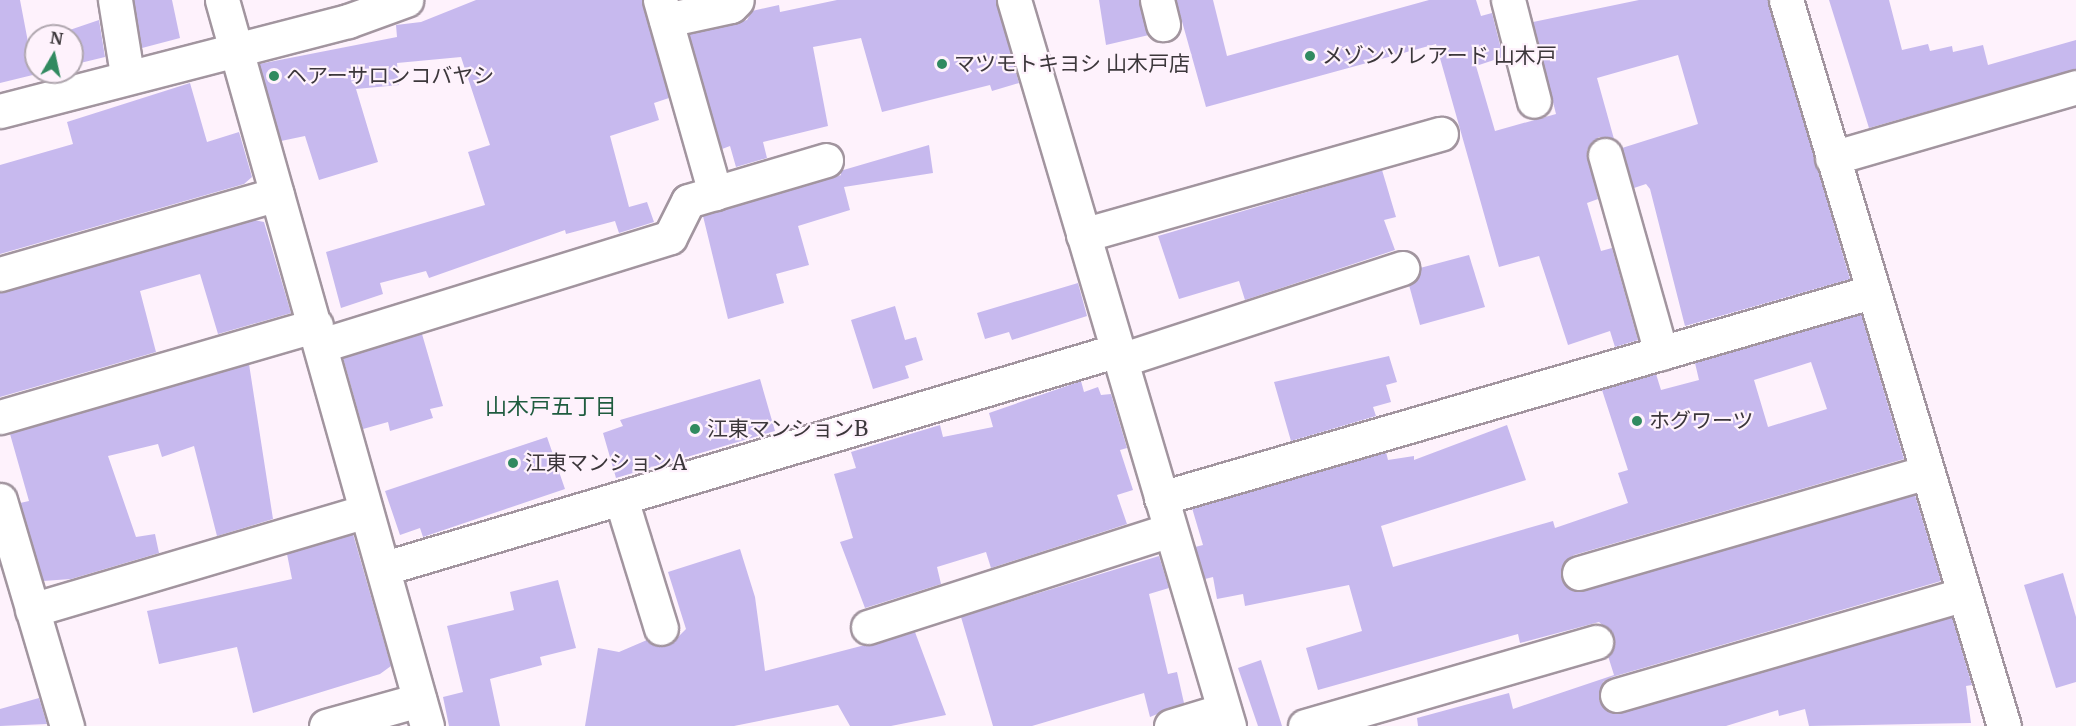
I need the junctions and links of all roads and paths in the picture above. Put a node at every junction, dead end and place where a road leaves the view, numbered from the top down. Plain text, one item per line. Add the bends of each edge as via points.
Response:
1 (115, 0) edge
2 (222, 0) edge
3 (406, 0) edge
4 (737, 0) edge
5 (1014, 0) edge
6 (1508, 0) edge
7 (1786, 0) edge
8 (663, 10) edge
9 (234, 51) junction
10 (126, 74) junction
11 (2076, 87) edge
12 (1534, 101) dead end
13 (0, 111) edge
14 (1441, 134) dead end
15 (1605, 155) dead end
16 (1832, 158) junction
17 (826, 160) dead end
18 (715, 193) junction
19 (277, 194) junction
20 (1083, 235) junction
21 (1402, 268) dead end
22 (0, 274) edge
23 (1871, 292) junction
24 (319, 335) junction
25 (1661, 353) junction
26 (1120, 355) junction
27 (0, 417) edge
28 (1926, 472) junction
29 (1161, 498) junction
30 (621, 499) junction
31 (0, 500) edge
32 (366, 511) junction
33 (1170, 530) junction
34 (385, 568) junction
35 (1579, 573) dead end
36 (1964, 594) junction
37 (32, 610) junction
38 (661, 627) dead end
39 (868, 627) dead end
40 (1596, 642) dead end
41 (1617, 695) dead end
42 (423, 713) edge
43 (1227, 718) edge
44 (66, 726) edge
45 (326, 726) edge
46 (1171, 726) edge
47 (1305, 726) edge
48 (2004, 726) edge

1 - 10 street
2 - 9 street
3 - 9 street
4 - 8 street via 731,6
5 - 20 street
6 - 12 street
7 - 16 street
8 - 18 street
9 - 10 street
9 - 19 street
10 - 13 street
11 - 16 street
14 - 20 street
15 - 25 street
16 - 23 street
17 - 18 street
18 - 24 street via 688,201 670,237
19 - 22 street
19 - 24 street
20 - 26 street
21 - 26 street
23 - 25 street
23 - 28 street
24 - 27 street
24 - 32 street
25 - 29 street
26 - 29 street
26 - 30 street
28 - 35 street
28 - 36 street
29 - 33 street
30 - 34 street
30 - 38 street
31 - 37 street
32 - 34 street
32 - 37 street
33 - 39 street
33 - 43 street
34 - 42 street
36 - 41 street
36 - 48 street
37 - 44 street
40 - 47 street
42 - 45 street
43 - 46 street

